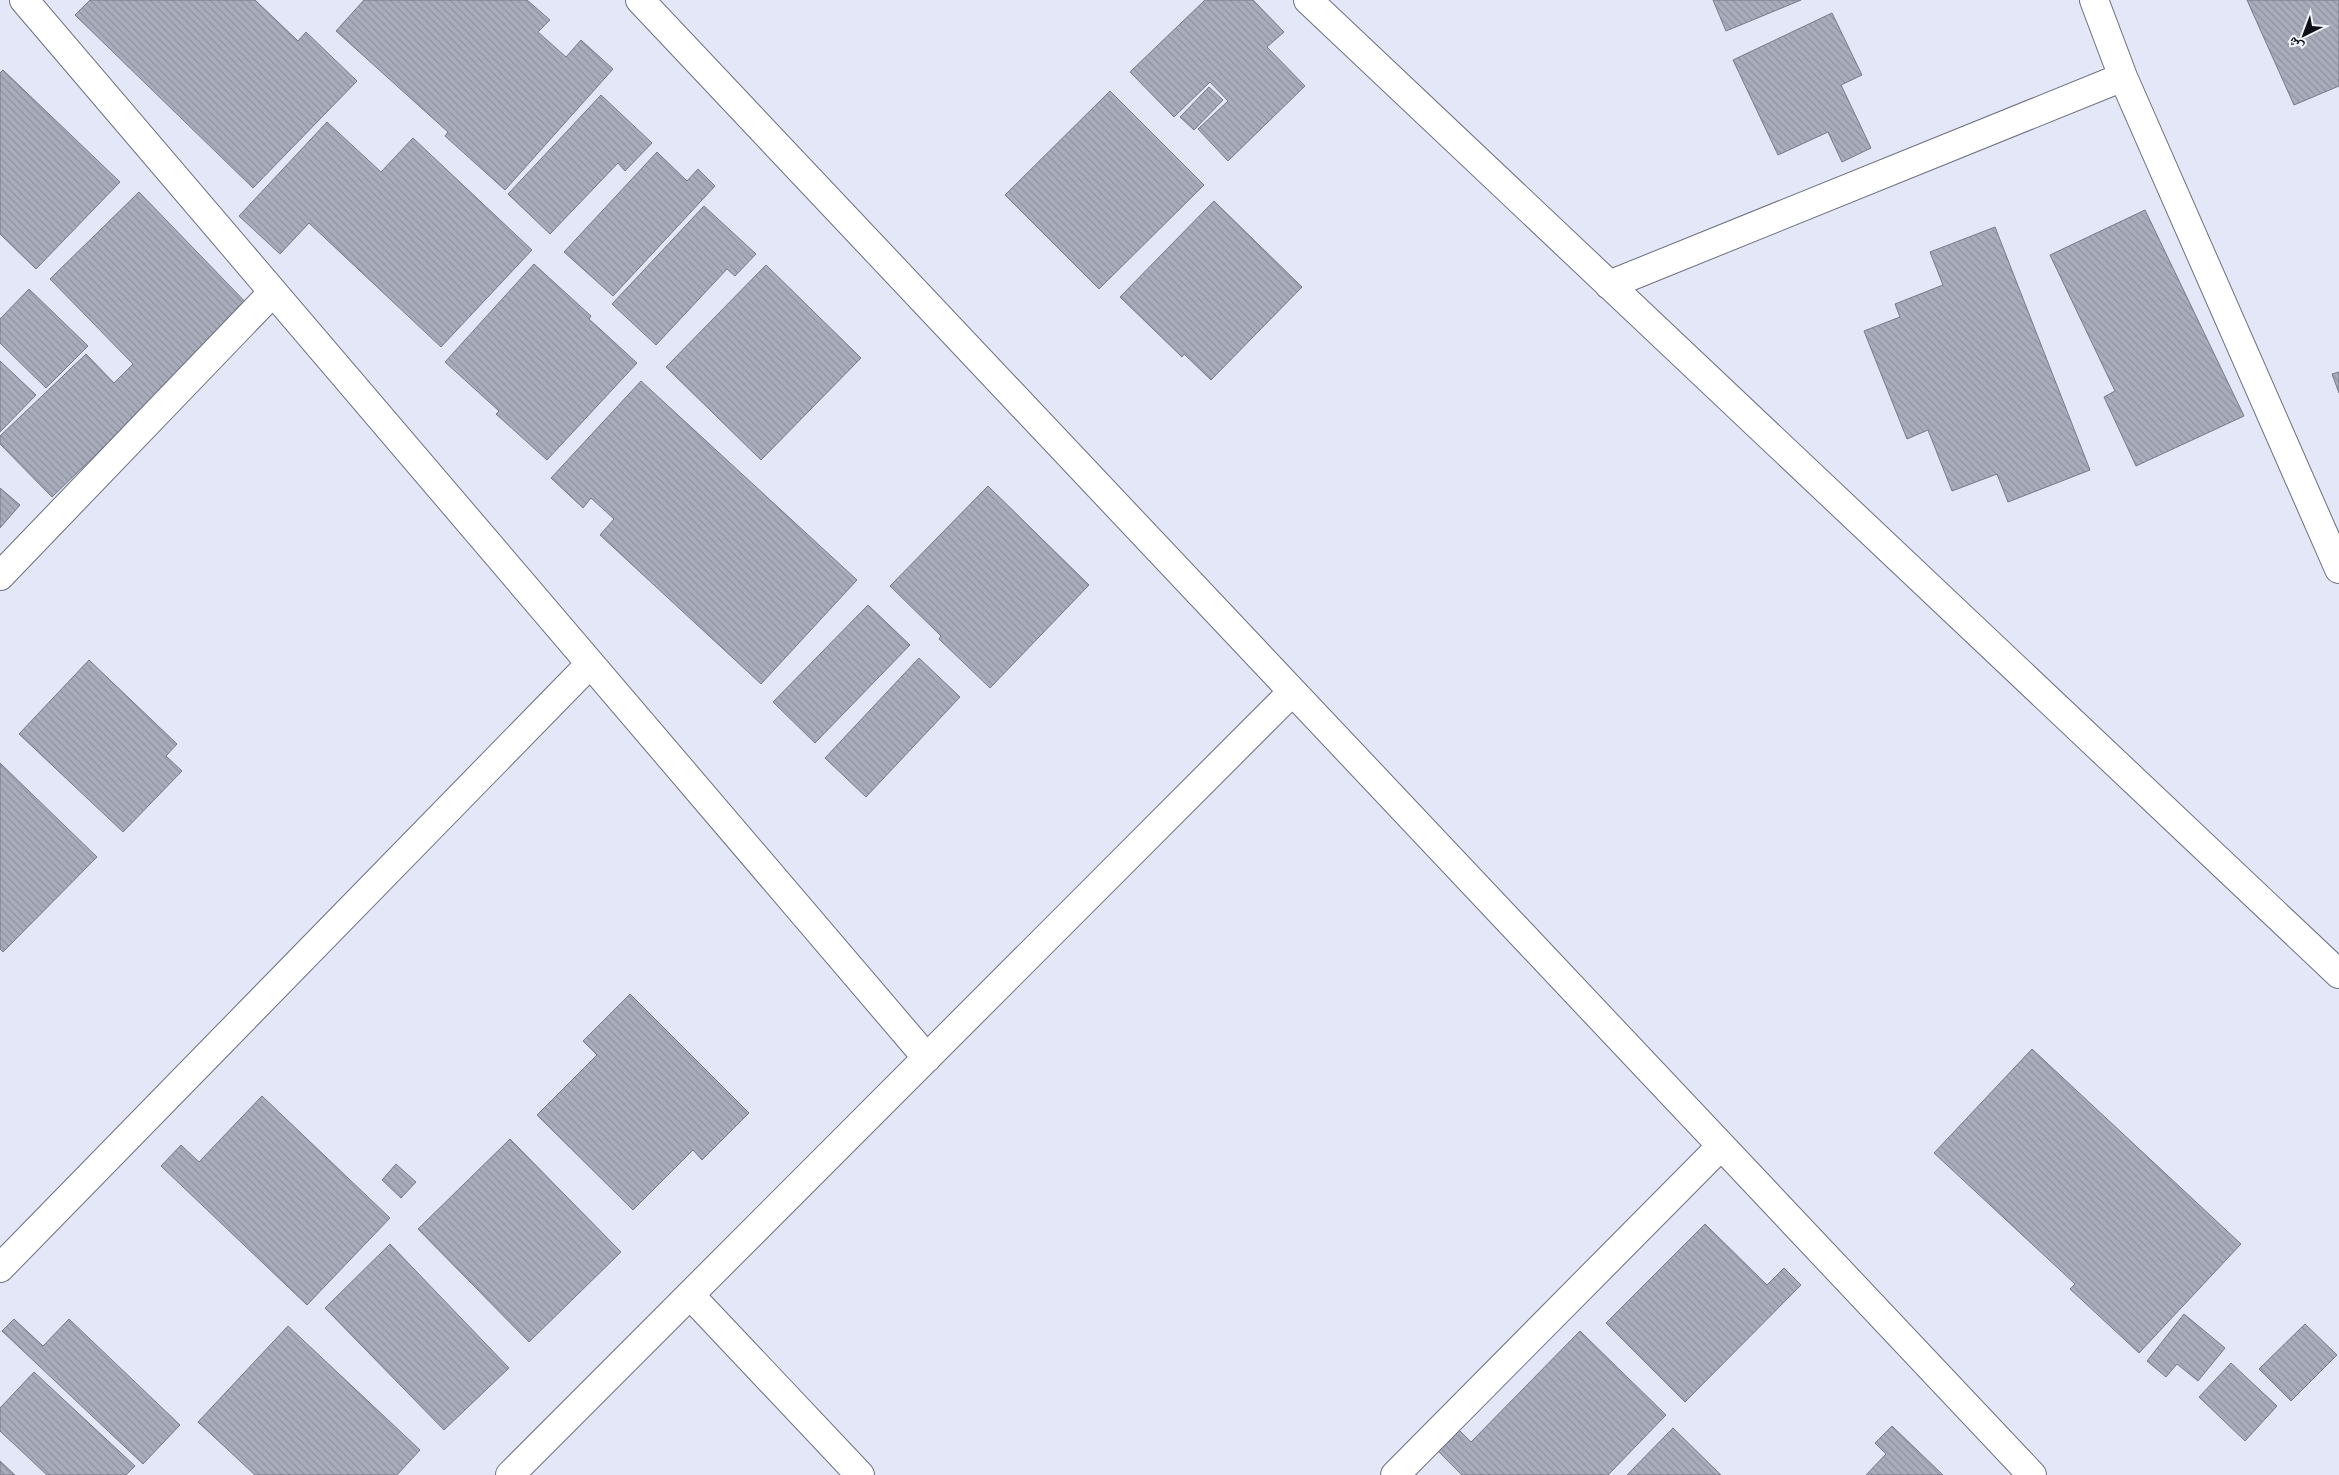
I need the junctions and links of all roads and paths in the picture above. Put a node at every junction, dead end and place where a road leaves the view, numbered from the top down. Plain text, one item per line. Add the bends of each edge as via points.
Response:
1 (24, 0) edge
2 (640, 0) edge
3 (1308, 0) edge
4 (2094, 0) edge
5 (2123, 77) junction
6 (1609, 285) junction
7 (273, 292) junction
8 (2339, 568) edge
9 (0, 576) edge
10 (590, 664) junction
11 (1292, 692) junction
12 (2339, 974) edge
13 (927, 1058) junction
14 (1721, 1146) junction
15 (0, 1268) edge
16 (690, 1295) junction
17 (1410, 1470) edge
18 (510, 1475) edge
19 (860, 1475) edge
20 (2032, 1475) edge

1 - 7 street
2 - 11 street
3 - 6 street
4 - 5 street
5 - 6 street
5 - 8 street
6 - 12 street
7 - 9 street
7 - 10 street
10 - 13 street
10 - 15 street
11 - 13 street
11 - 14 street
13 - 16 street
14 - 17 street
14 - 20 street
16 - 18 street
16 - 19 street

